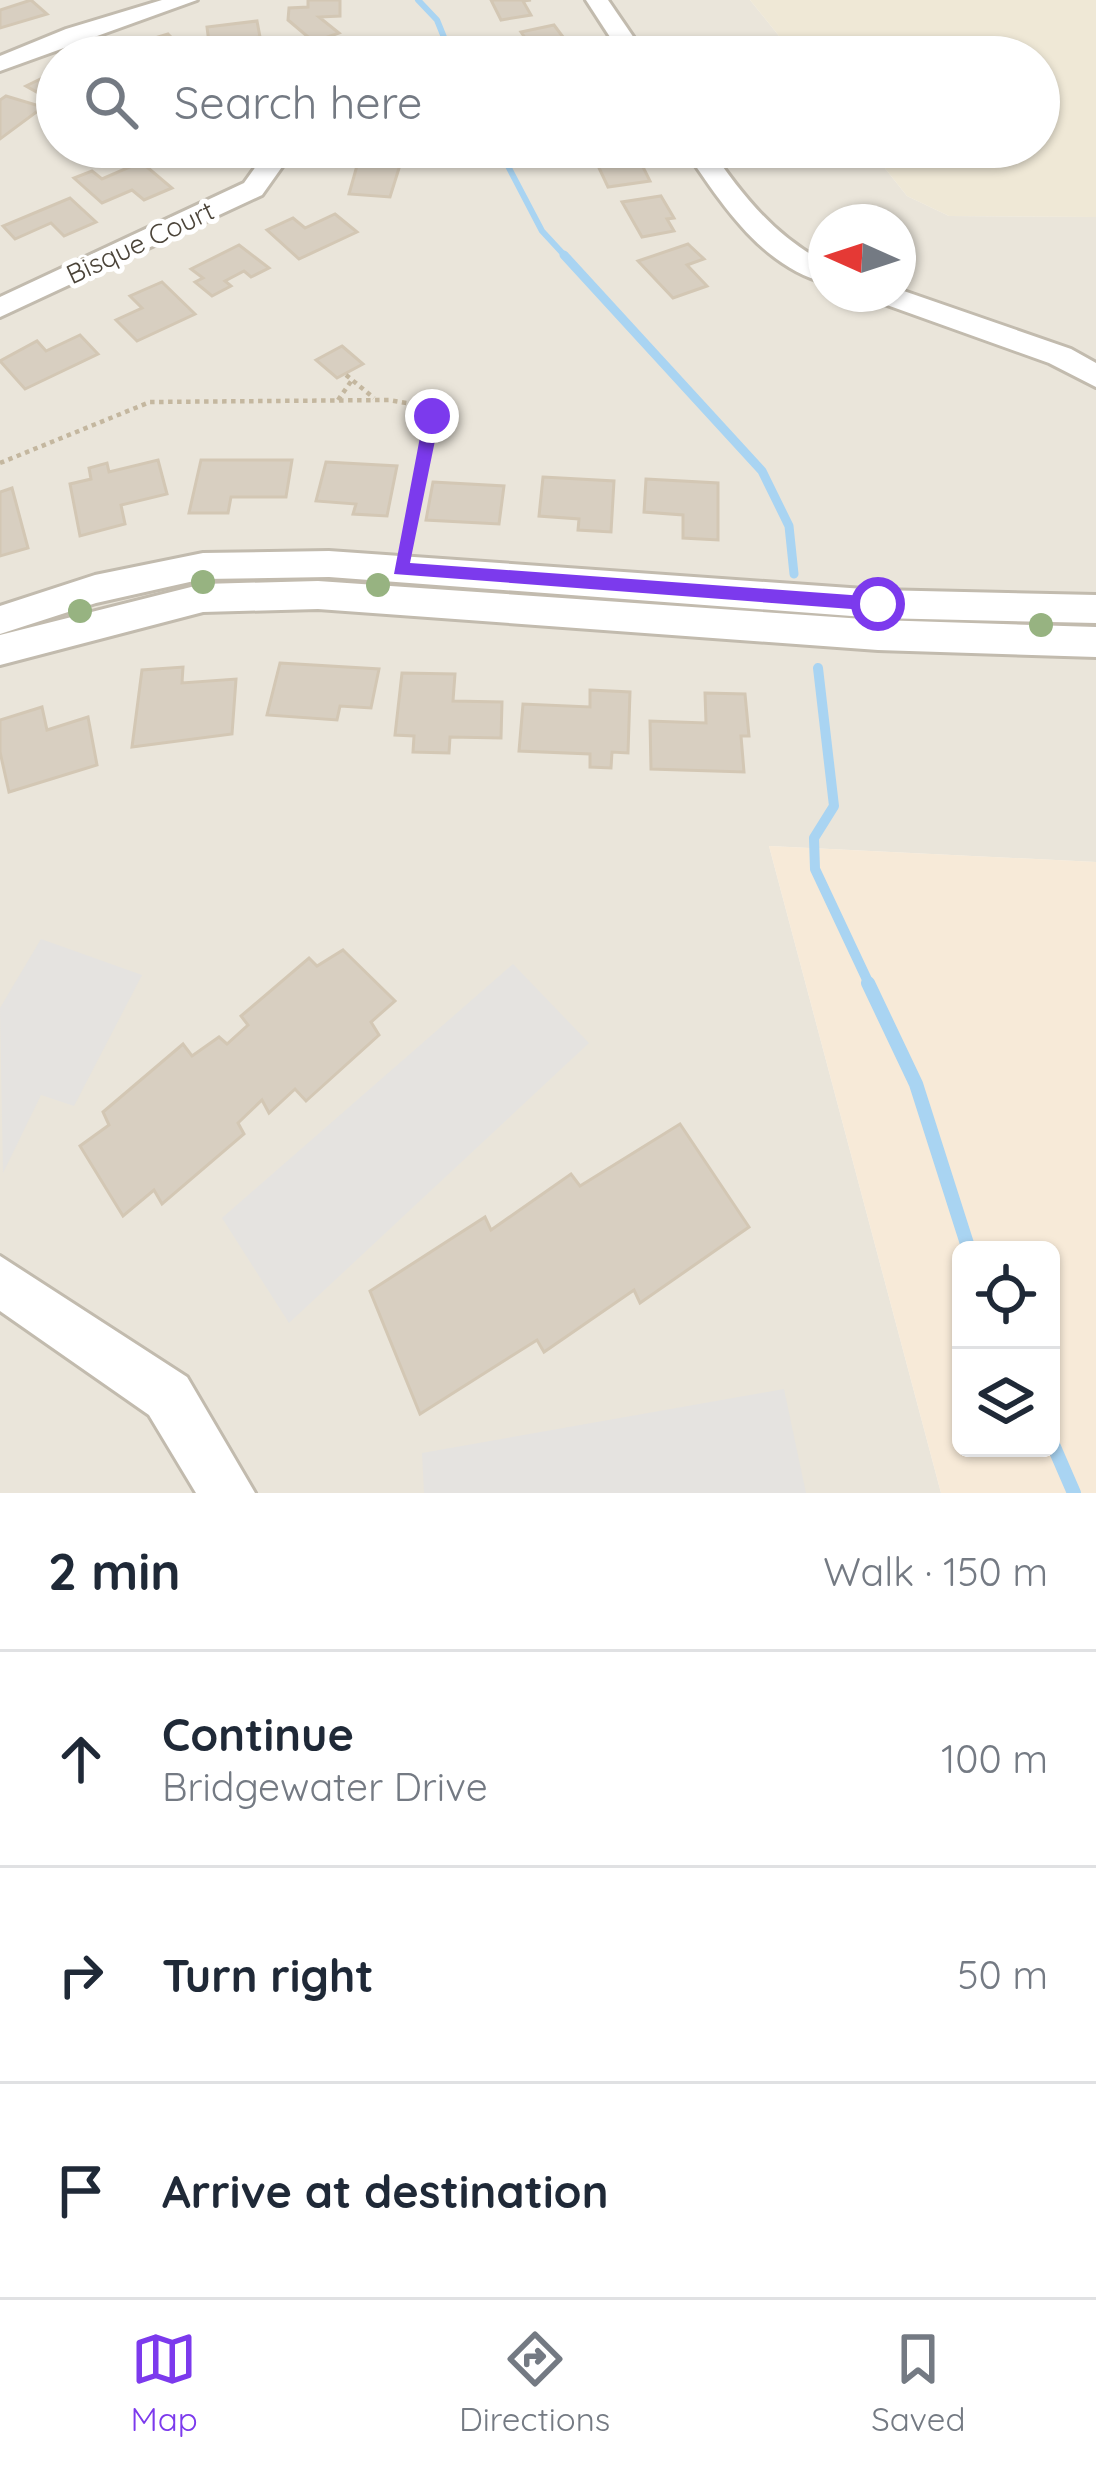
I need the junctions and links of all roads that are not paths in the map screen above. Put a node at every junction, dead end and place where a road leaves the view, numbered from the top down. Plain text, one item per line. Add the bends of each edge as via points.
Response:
1 (186, 0) edge
2 (597, 0) edge
3 (69, 36) edge
4 (621, 36) edge
5 (36, 49) edge
6 (0, 64) edge
7 (268, 168) edge
8 (710, 168) edge
9 (808, 264) edge
10 (916, 306) edge
11 (0, 308) edge
12 (1096, 376) edge
13 (1096, 609) edge
14 (0, 620) edge
15 (1096, 642) edge
16 (0, 650) edge
17 (0, 1281) edge
18 (227, 1493) edge

1 - 3 street
2 - 4 street
5 - 6 street
7 - 11 street, Bisque Court via 253,189
8 - 9 street via 743,217
10 - 12 street
13 - 14 street via 878,604 328,564 203,566
15 - 16 street via 878,635 318,595 203,598
17 - 18 street via 168,1396

